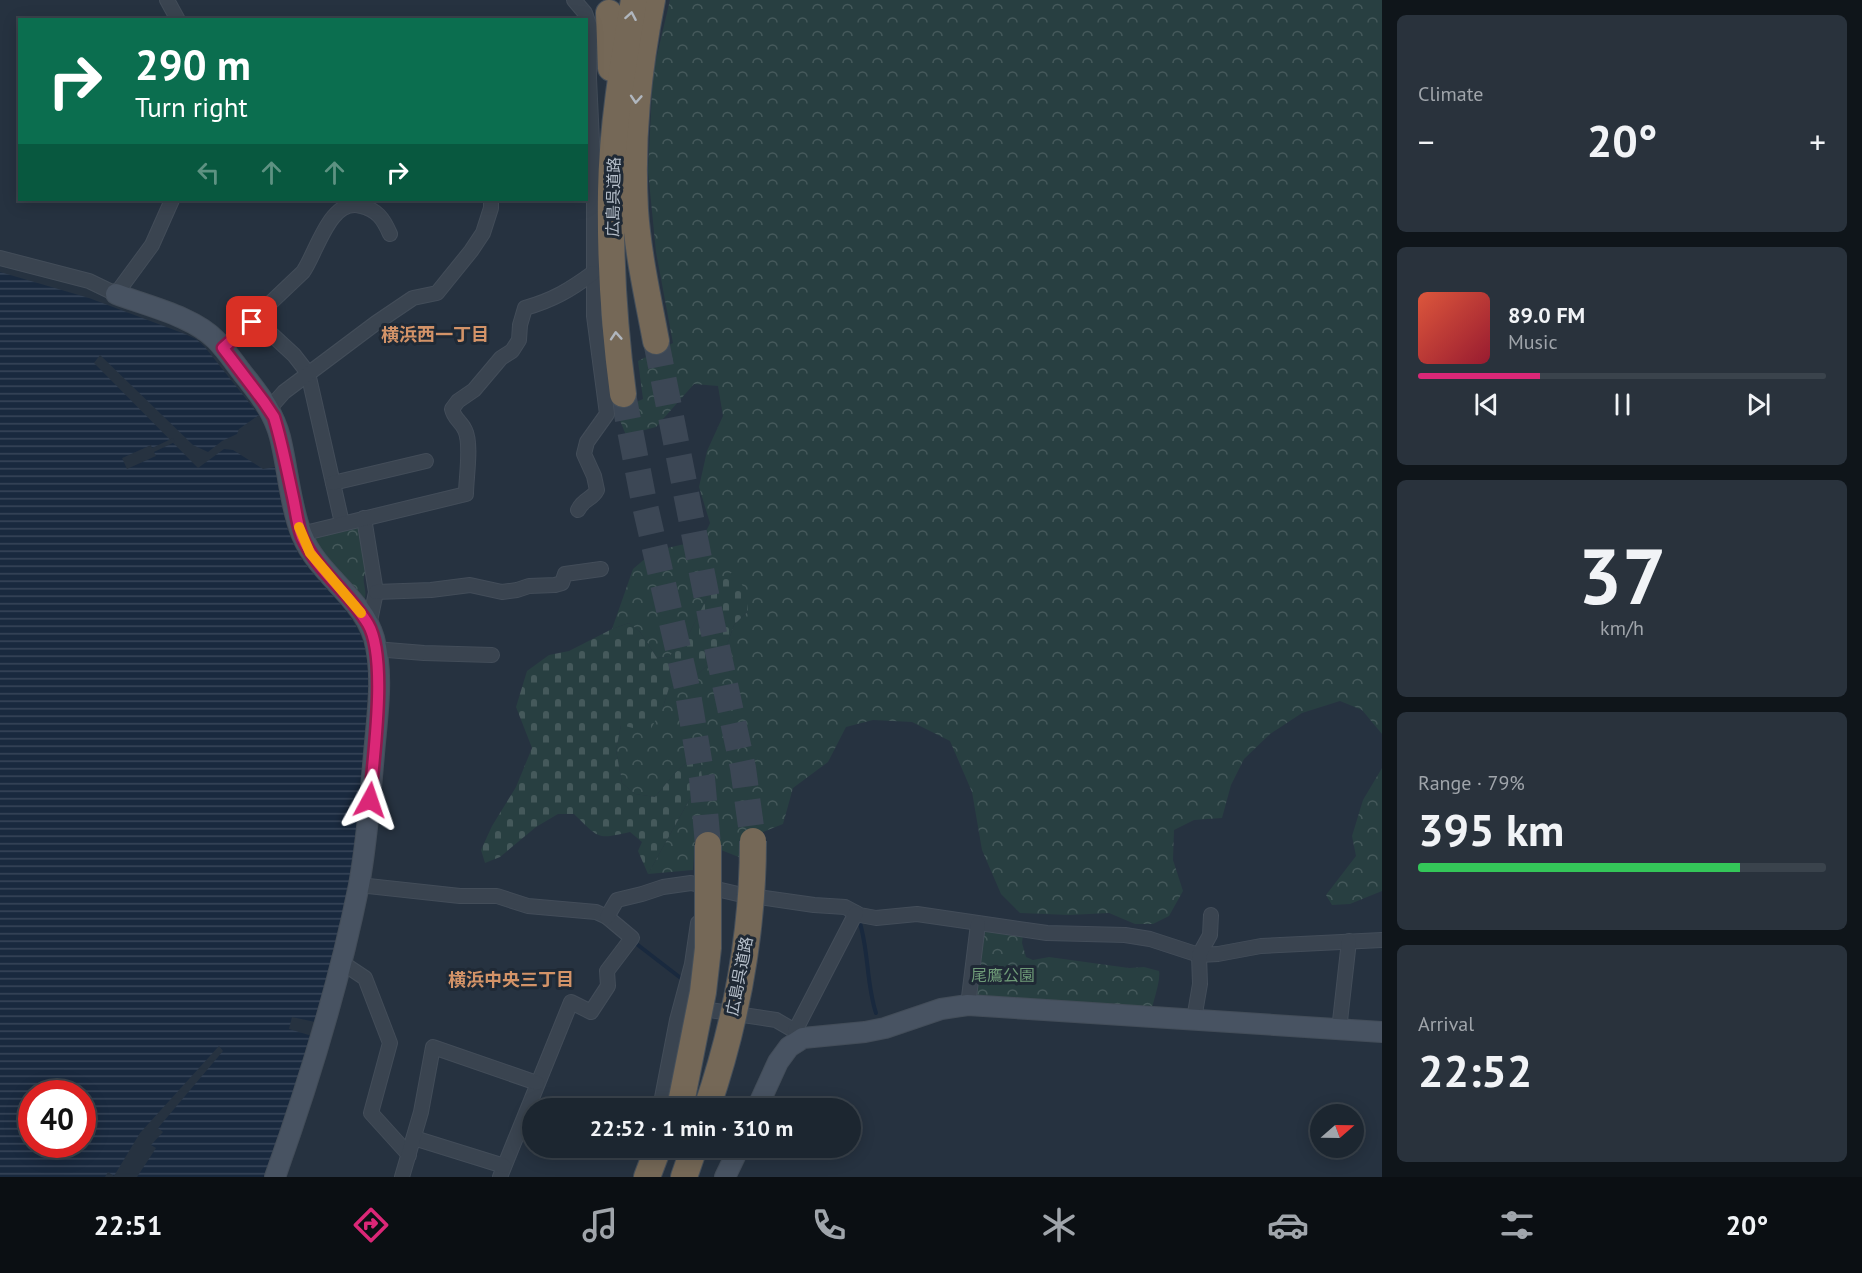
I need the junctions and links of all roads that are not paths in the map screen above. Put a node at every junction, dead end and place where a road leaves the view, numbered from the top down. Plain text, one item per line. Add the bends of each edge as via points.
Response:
1 (167, 0) edge
2 (574, 0) edge
3 (634, 0) edge
4 (652, 0) edge
5 (609, 13) dead end
6 (177, 18) edge
7 (587, 18) edge
8 (588, 21) edge
9 (597, 195) edge
10 (172, 201) edge
11 (491, 201) edge
12 (390, 234) dead end
13 (0, 258) edge
14 (593, 273) junction
15 (116, 294) junction
16 (255, 319) junction
17 (656, 341) tunnel mouth
18 (223, 348) junction
19 (308, 374) junction
20 (623, 394) tunnel mouth
21 (270, 409) junction
22 (426, 461) dead end
23 (333, 483) junction
24 (578, 510) dead end
25 (363, 518) junction
26 (342, 523) junction
27 (301, 534) junction
28 (601, 569) dead end
29 (376, 592) junction
30 (369, 626) junction
31 (375, 649) junction
32 (492, 655) dead end
33 (753, 841) tunnel mouth
34 (708, 845) tunnel mouth
35 (359, 885) junction
36 (706, 894) junction
37 (856, 913) junction
38 (1210, 915) dead end
39 (607, 917) junction
40 (978, 924) junction
41 (1382, 940) edge
42 (1349, 941) junction
43 (1199, 955) junction
44 (341, 962) junction
45 (744, 965) junction
46 (968, 1005) junction
47 (680, 1006) junction
48 (1194, 1019) junction
49 (1381, 1028) edge
50 (1339, 1030) junction
51 (797, 1036) junction
52 (537, 1083) junction
53 (662, 1098) edge
54 (670, 1098) edge
55 (682, 1098) edge
56 (710, 1098) edge
57 (720, 1098) edge
58 (762, 1098) edge
59 (414, 1138) junction
60 (409, 1155) junction
61 (646, 1158) edge
62 (654, 1158) edge
63 (666, 1158) edge
64 (691, 1158) edge
65 (704, 1158) edge
66 (734, 1158) edge
67 (502, 1172) edge
68 (275, 1177) edge
69 (402, 1177) edge
70 (640, 1177) edge
71 (647, 1177) edge
72 (660, 1177) edge
73 (684, 1177) edge
74 (698, 1177) edge
75 (725, 1177) edge

1 - 6 street
2 - 7 street
9 -> 3 highway, 広島呉道路
4 -> 17 highway, 広島呉道路 via 636,94 634,152 635,211
5 - 9 highway
8 - 9 street
9 - 14 street
20 -> 9 highway, 広島呉道路
10 - 15 street via 152,244
11 - 19 street via 483,233 437,293 413,298
12 - 16 street via 377,212 352,203 344,206 327,226 303,272
13 - 15 street via 89,281
14 - 24 street via 594,316 607,414 587,442 584,454 597,490
14 - 25 street via 548,302 525,308 519,340 512,351 453,409 465,429 467,442 466,494
15 - 18 street via 187,320 205,330
16 - 18 street
16 - 19 street via 294,355
18 - 21 street
19 - 21 street via 284,392
19 - 23 street
21 - 27 street via 280,436
22 - 23 street
23 - 26 street
25 - 26 street
25 - 29 street
26 - 27 street
27 - 30 street via 310,553
28 - 29 street via 565,574 562,582 555,585 502,592 470,585
29 - 30 street
30 - 31 street
31 - 32 street
31 - 35 street via 378,705
33 - 45 highway, 広島呉道路, bridge
34 - 36 highway, 広島呉道路, bridge
35 - 39 street via 497,896 528,906 596,912
35 - 44 street
36 - 37 street via 845,907
36 - 39 street via 691,883 663,887 616,900
36 - 47 street
36 - 54 highway, bridge via 695,988
36 - 55 highway, 広島呉道路, bridge via 708,948 703,992
37 - 40 street via 876,918 917,914
37 - 51 street
38 - 43 street via 1210,935
39 - 52 street via 632,938 607,971 608,986 591,1012 571,1002
40 - 43 street via 1047,933 1125,935
40 - 46 street
41 - 42 street
42 - 43 street via 1261,946
42 - 50 street
43 - 48 street via 1200,984
44 - 60 street via 365,978 390,1043 371,1113
44 - 68 street via 302,1101
45 - 56 highway, 広島呉道路, bridge
45 - 57 highway, bridge
46 - 48 street
46 - 51 street via 941,1009 866,1032
47 - 51 street via 776,1020
47 - 53 street
48 - 50 street
49 - 50 street
51 - 58 street via 778,1062
52 - 59 street via 433,1047
52 - 67 street
59 - 60 street
59 - 67 street
60 - 69 street
61 - 70 street
62 - 71 highway
63 - 72 highway
64 - 73 highway
65 - 74 highway
66 - 75 street

